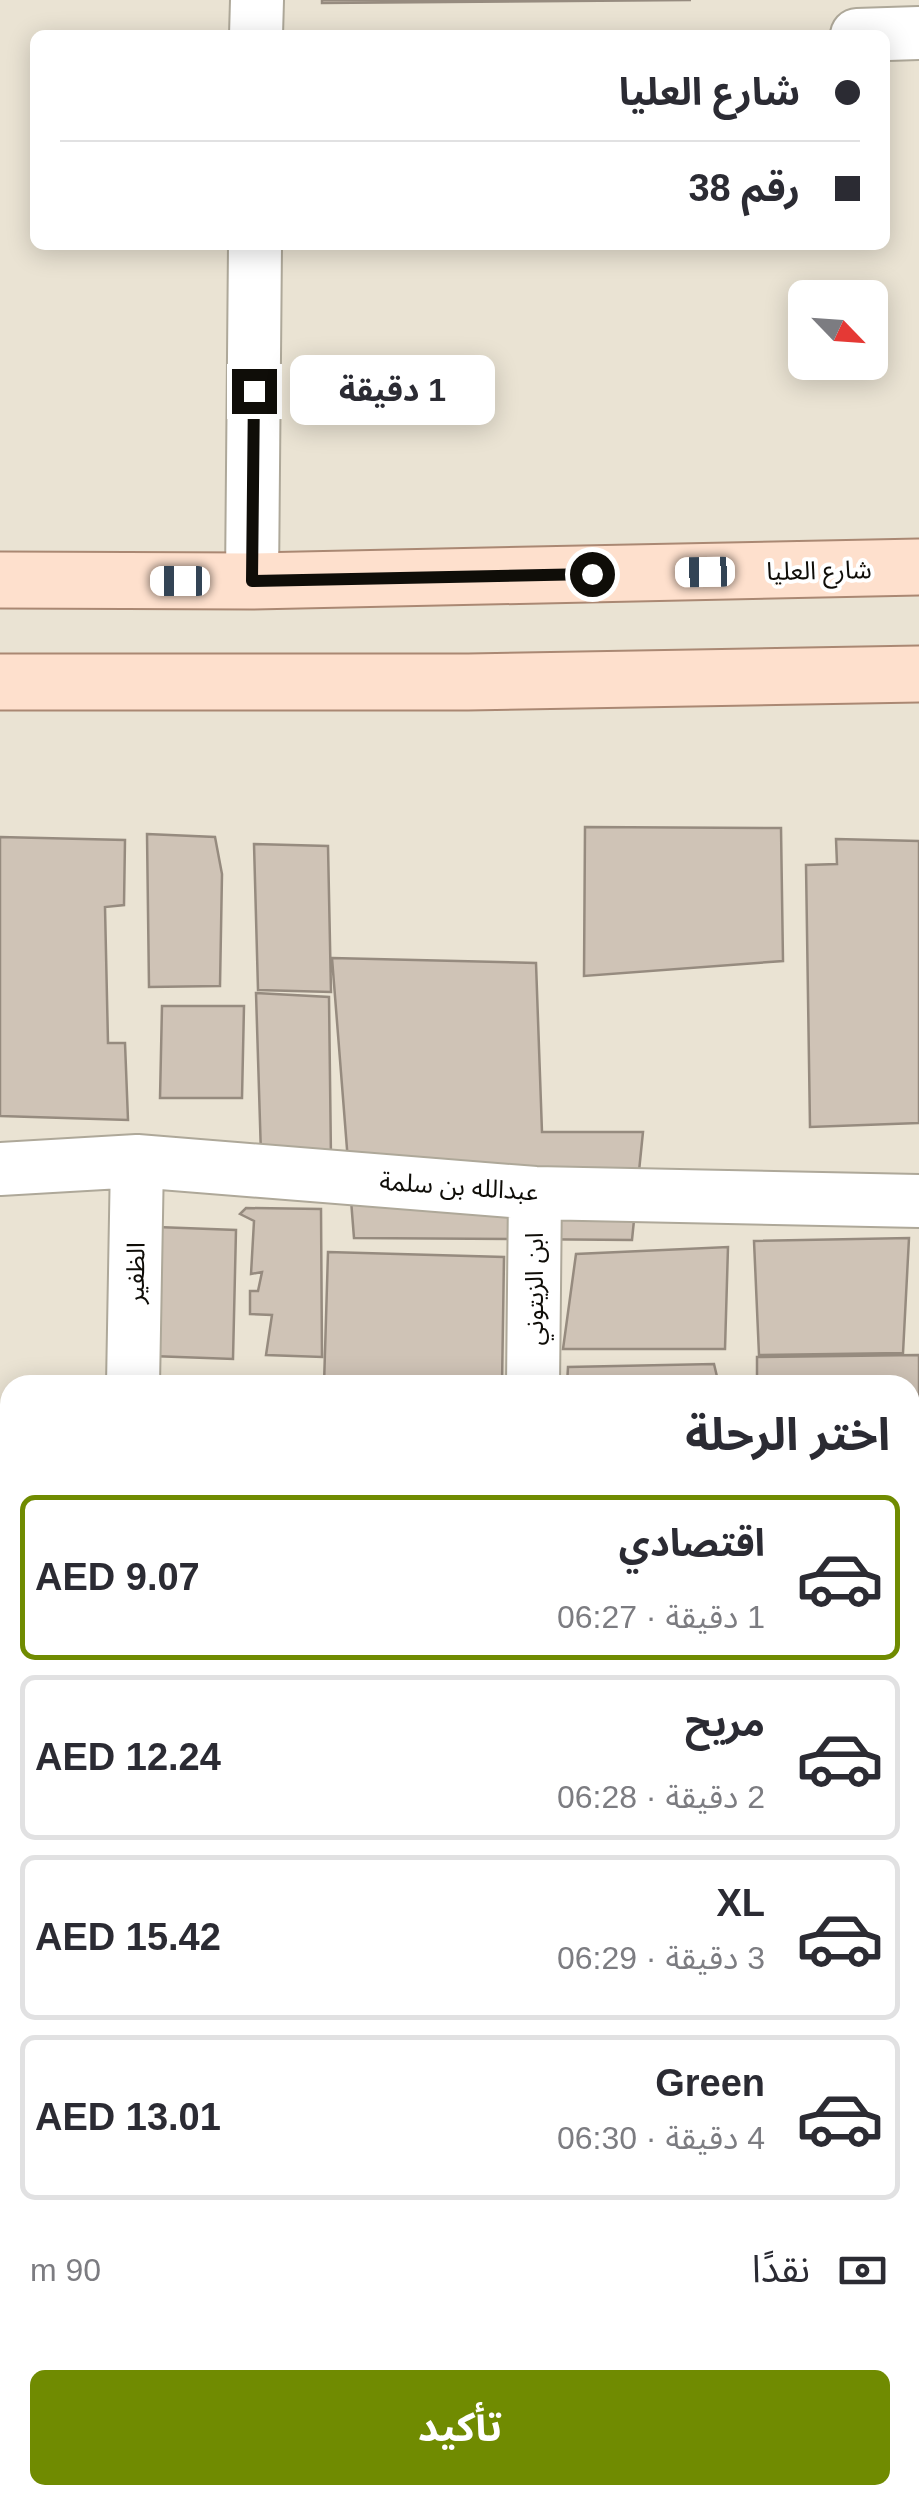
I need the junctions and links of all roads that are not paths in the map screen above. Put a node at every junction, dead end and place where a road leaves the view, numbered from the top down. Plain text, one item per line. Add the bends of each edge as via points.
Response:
1 (256, 0) edge
2 (256, 30) edge
3 (919, 33) edge
4 (890, 34) edge
5 (254, 250) edge
6 (910, 570) edge
7 (0, 580) edge
8 (252, 581) junction
9 (919, 674) edge
10 (0, 682) edge
11 (137, 1162) junction
12 (0, 1169) edge
13 (534, 1193) junction
14 (919, 1201) edge
15 (133, 1375) edge
16 (534, 1375) edge

1 - 2 street
3 - 4 street
5 - 8 street
6 - 8 main road, شارع العليا
7 - 8 main road, شارع العليا
9 - 10 main road
11 - 12 street, عبدالله بن سلمة
11 - 13 street, عبدالله بن سلمة
11 - 15 street, الظفير
13 - 14 street, عبدالله بن سلمة
13 - 16 street, ابن الزيتوني

